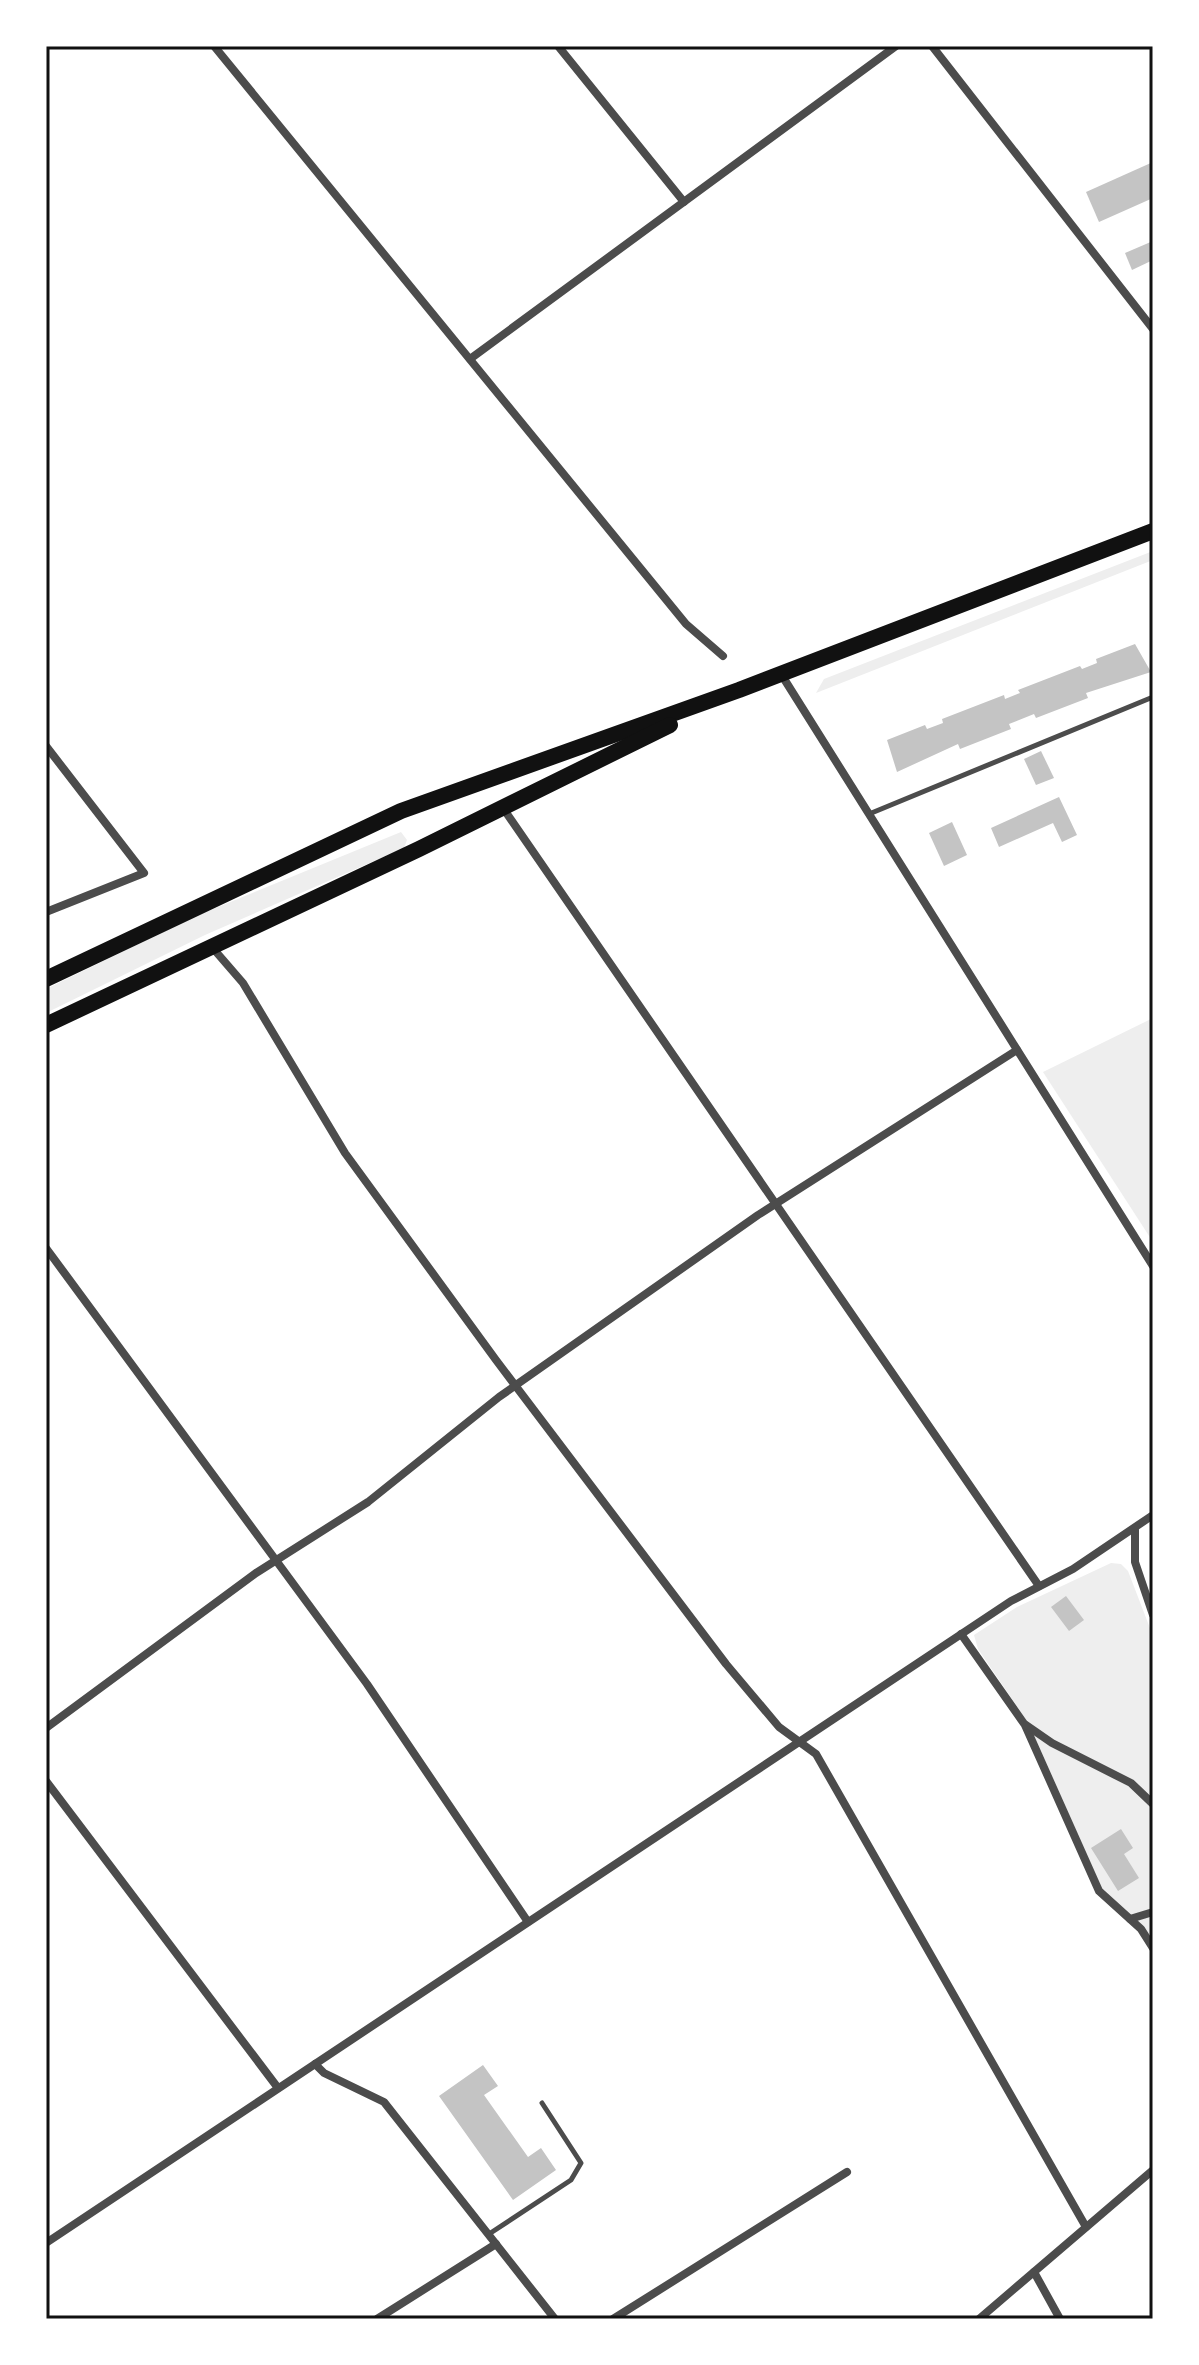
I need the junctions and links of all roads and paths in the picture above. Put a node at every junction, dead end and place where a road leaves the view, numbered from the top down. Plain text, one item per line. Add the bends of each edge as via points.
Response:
1 (214, 46) edge
2 (558, 46) edge
3 (896, 46) edge
4 (932, 46) edge
5 (684, 202) junction
6 (1153, 329) edge
7 (470, 359) junction
8 (1153, 531) edge
9 (723, 656) dead end
10 (781, 674) junction
11 (739, 690) junction
12 (1153, 697) edge
13 (46, 746) edge
14 (502, 807) junction
15 (869, 814) junction
16 (46, 912) edge
17 (211, 945) junction
18 (46, 979) edge
19 (46, 1025) edge
20 (1017, 1050) junction
21 (776, 1205) junction
22 (46, 1248) edge
23 (1152, 1264) edge
24 (516, 1386) junction
25 (1153, 1515) edge
26 (1135, 1530) junction
27 (274, 1561) junction
28 (1039, 1586) junction
29 (1153, 1615) edge
30 (961, 1634) junction
31 (1025, 1725) junction
32 (46, 1728) edge
33 (800, 1741) junction
34 (46, 1781) edge
35 (1153, 1804) edge
36 (1153, 1912) edge
37 (1130, 1919) junction
38 (528, 1922) junction
39 (1153, 1948) edge
40 (315, 2064) junction
41 (278, 2088) junction
42 (542, 2103) dead end
43 (1153, 2170) edge
44 (847, 2172) dead end
45 (1086, 2227) junction
46 (488, 2235) junction
47 (46, 2243) edge
48 (496, 2244) junction
49 (1034, 2272) junction
50 (377, 2319) edge
51 (555, 2319) edge
52 (613, 2319) edge
53 (979, 2319) edge
54 (1060, 2319) edge

1 - 7 street
2 - 5 street
3 - 5 street
4 - 6 street
5 - 7 street
7 - 9 street via 686,624
8 - 10 main road
10 - 11 main road
10 - 15 street
11 - 14 main road
11 - 18 main road via 401,811
12 - 15 lane
13 - 16 street via 144,873
14 - 17 main road
14 - 21 street
15 - 20 street
17 - 19 main road
17 - 24 street via 243,983 345,1153
20 - 21 street
20 - 23 street
21 - 24 street
21 - 28 street
22 - 27 street
24 - 27 street via 368,1502
24 - 33 street via 726,1664 779,1727
25 - 26 street
26 - 28 street
26 - 29 street via 1135,1562
27 - 32 street
27 - 38 street via 367,1684
28 - 30 street
30 - 31 street
30 - 33 street
31 - 35 street via 1131,1783
31 - 37 street via 1083,1862 1099,1891
33 - 38 street
33 - 45 street via 816,1754
34 - 41 street
36 - 37 street
37 - 39 street
38 - 40 street
40 - 41 street
40 - 46 street via 384,2102
41 - 47 street
42 - 46 lane via 581,2163 578,2172
43 - 45 street
44 - 52 street
45 - 49 street
46 - 48 street
48 - 50 street
48 - 51 street
49 - 53 street
49 - 54 street

